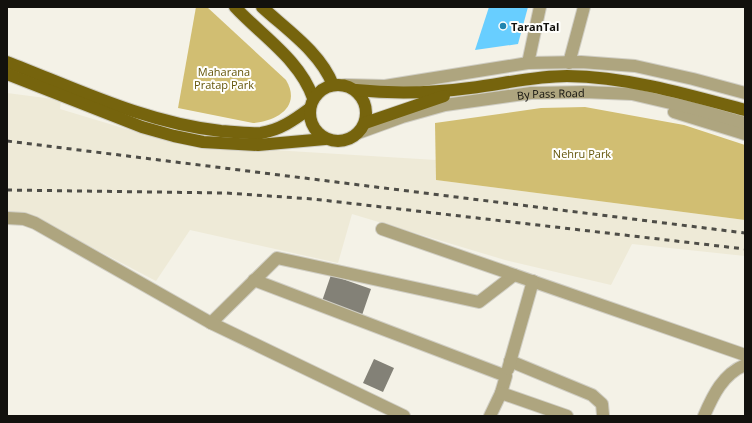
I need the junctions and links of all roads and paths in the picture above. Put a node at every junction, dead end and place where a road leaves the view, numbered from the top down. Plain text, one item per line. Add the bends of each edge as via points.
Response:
1 (235, 7) edge
2 (262, 7) edge
3 (540, 7) edge
4 (584, 7) edge
5 (7, 62) edge
6 (528, 63) junction
7 (569, 63) junction
8 (7, 74) edge
9 (344, 87) junction
10 (472, 88) junction
11 (531, 93) junction
12 (745, 94) edge
13 (311, 103) junction
14 (745, 110) edge
15 (745, 123) edge
16 (361, 128) junction
17 (745, 134) edge
18 (325, 139) junction
19 (7, 218) edge
20 (382, 229) dead end
21 (514, 275) junction
22 (254, 280) junction
23 (533, 282) junction
24 (211, 323) junction
25 (745, 355) edge
26 (510, 361) junction
27 (745, 365) edge
28 (506, 376) junction
29 (501, 393) junction
30 (404, 416) edge
31 (490, 416) edge
32 (567, 416) edge
33 (603, 416) edge
34 (704, 416) edge

1 - 13 main road via 292,62 309,86
2 - 9 main road via 311,50
3 - 6 street
4 - 7 street
5 - 13 main road via 145,116 208,129 260,133 294,121
6 - 7 street
6 - 9 street via 385,86
7 - 12 street via 635,66
8 - 18 main road via 142,127 203,142 258,145
9 - 10 main road via 388,93
9 - 13 main road via 322,89
9 - 16 main road via 363,100 366,111
10 - 14 main road via 533,78 596,78 661,88
10 - 16 main road
11 - 15 street, By Pass Road via 632,94
11 - 16 street, By Pass Road via 445,105
11 - 17 street via 631,102 691,116
13 - 18 main road via 310,121 316,132
16 - 18 main road via 348,140 336,142
19 - 24 street via 24,219 35,223
20 - 21 street
21 - 22 street via 479,302 277,258
21 - 23 street
22 - 24 street
22 - 28 street
23 - 25 street
23 - 26 street
24 - 30 street
26 - 28 street
26 - 33 street via 592,395 602,404
27 - 34 street via 737,368 718,389
28 - 29 street
29 - 31 street
29 - 32 street

